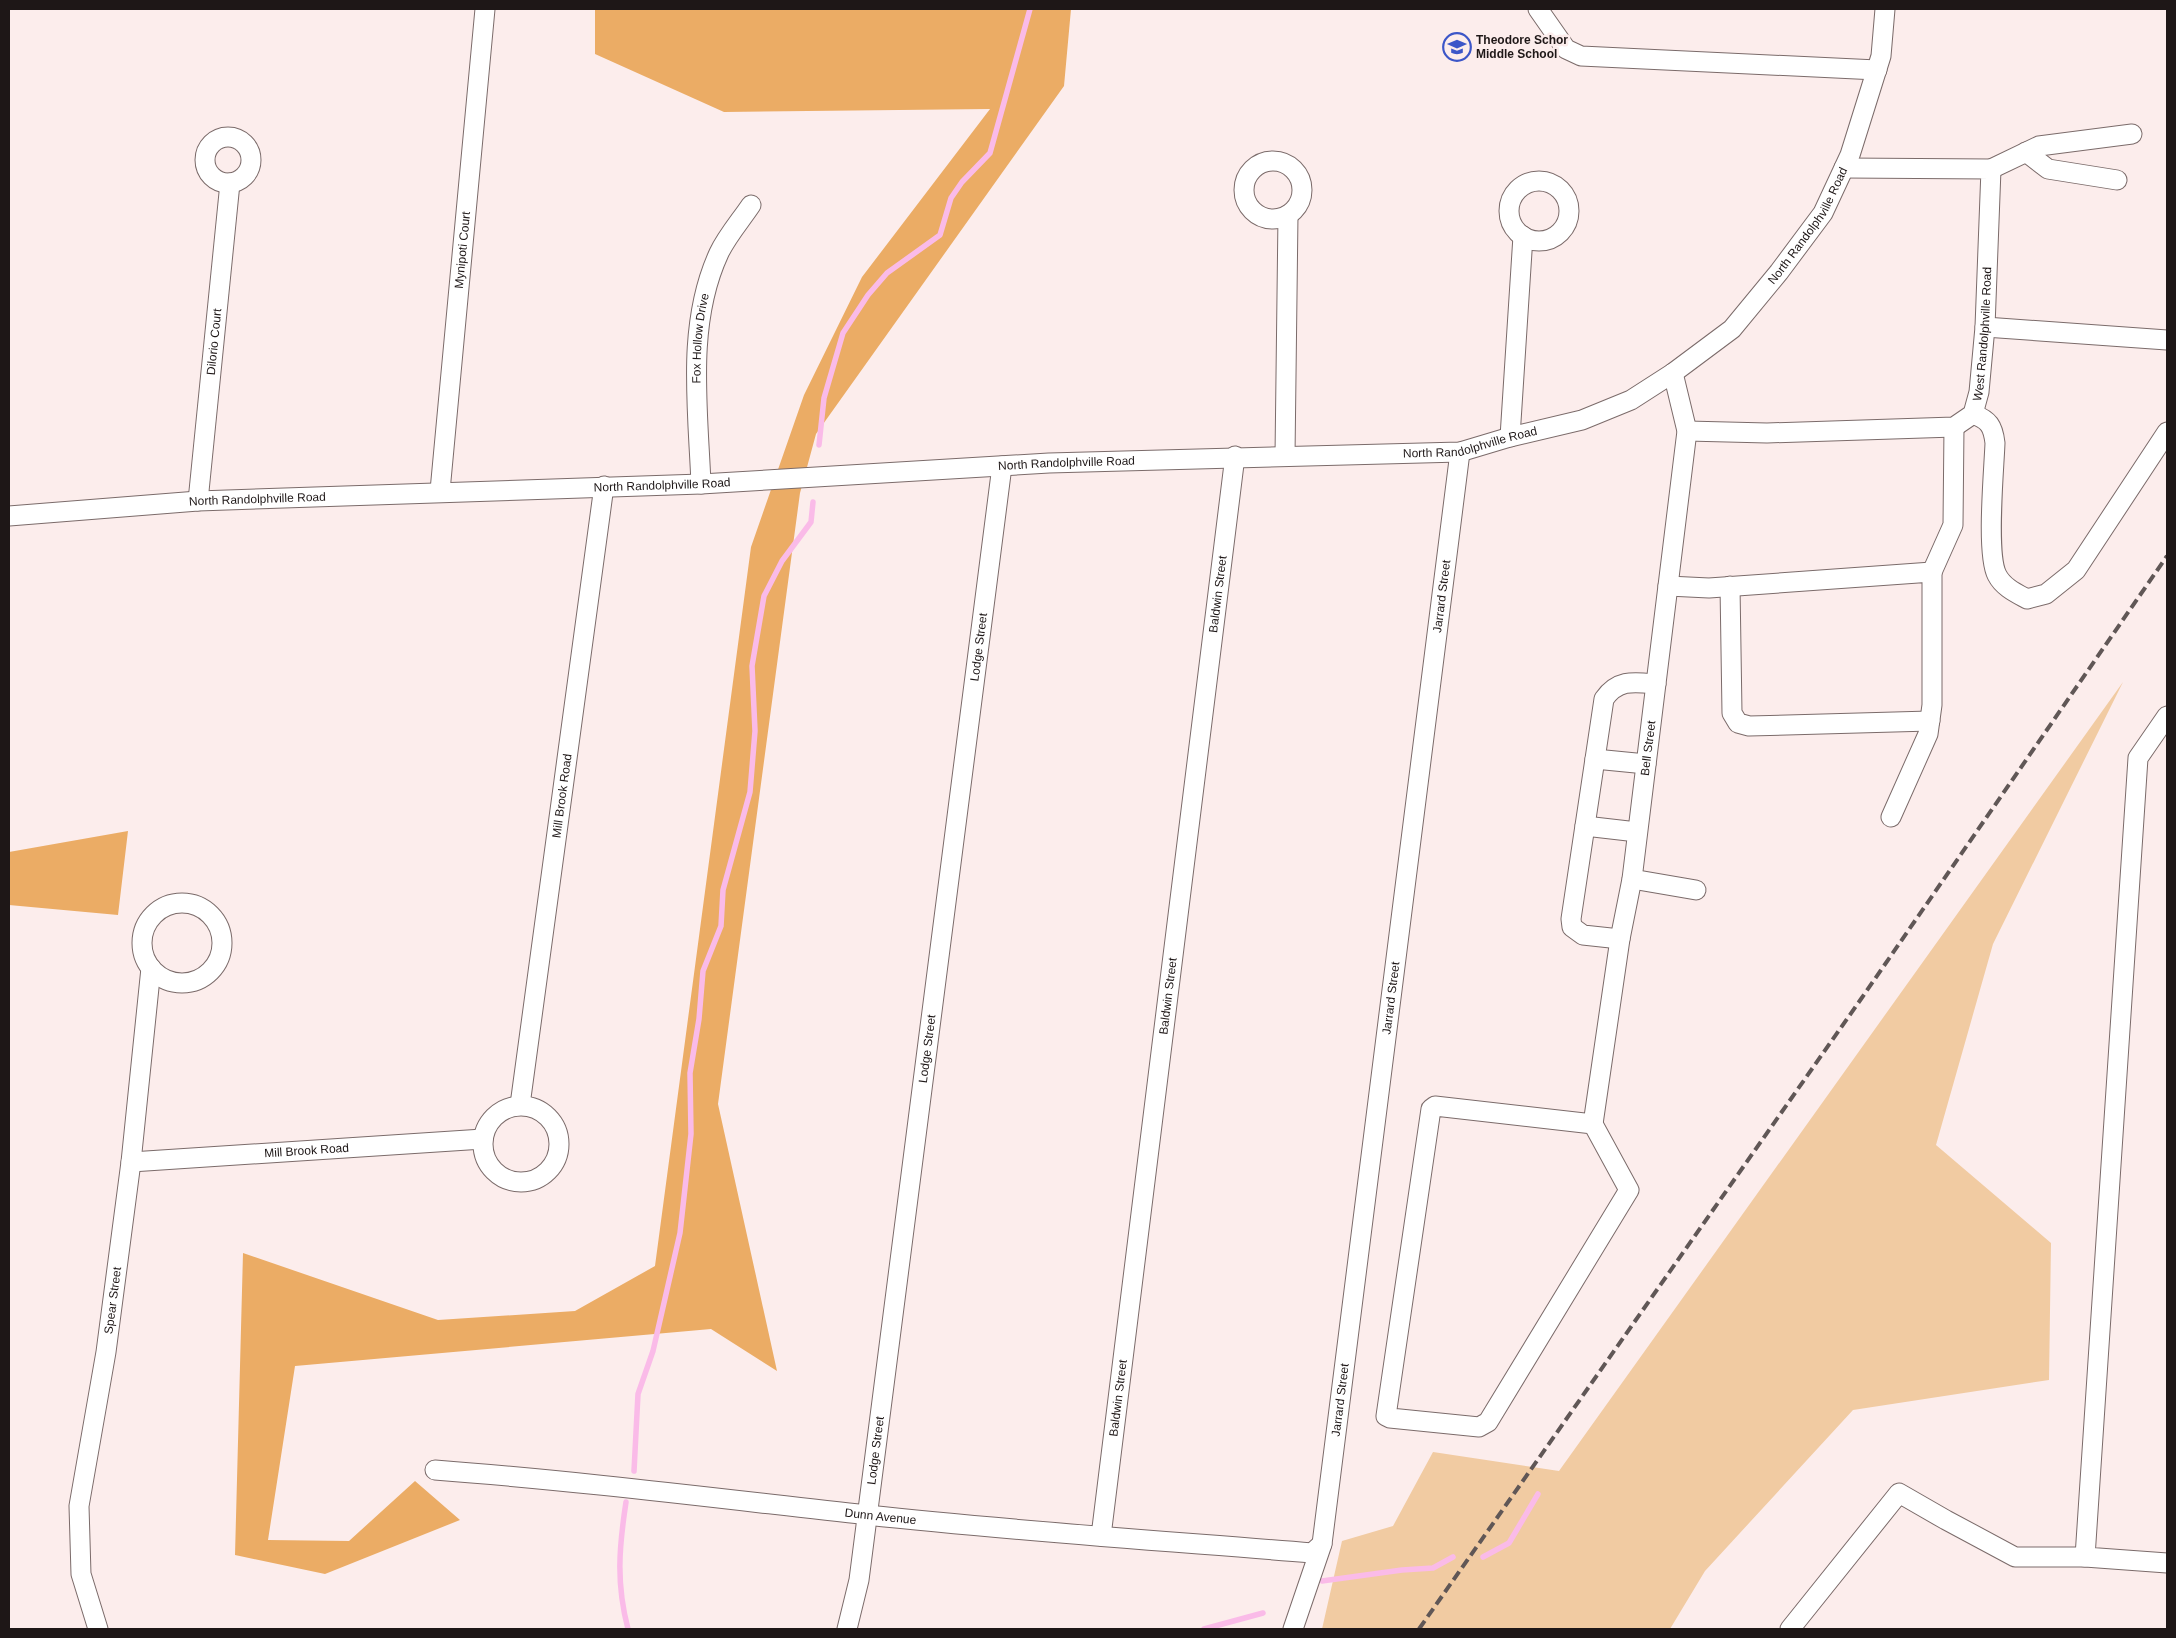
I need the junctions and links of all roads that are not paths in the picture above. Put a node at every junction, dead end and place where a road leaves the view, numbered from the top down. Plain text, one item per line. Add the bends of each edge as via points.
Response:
1 (485, 9) edge
2 (1538, 9) edge
3 (1885, 9) edge
4 (1877, 70) junction
5 (2132, 134) dead end
6 (2026, 152) junction
7 (1844, 168) junction
8 (1991, 168) junction
9 (2117, 180) dead end
10 (230, 184) dead end
11 (751, 205) dead end
12 (1288, 215) dead end
13 (1523, 236) dead end
14 (1985, 327) junction
15 (2167, 340) edge
16 (1673, 373) junction
17 (1972, 414) junction
18 (1954, 427) junction
19 (1687, 431) junction
20 (2167, 432) edge
21 (1510, 437) junction
22 (1460, 452) junction
23 (1235, 456) junction
24 (1285, 456) junction
25 (1002, 466) junction
26 (701, 484) junction
27 (604, 486) junction
28 (440, 492) junction
29 (198, 501) junction
30 (9, 516) edge
31 (1932, 572) junction
32 (1668, 586) junction
33 (1730, 586) junction
34 (1656, 684) junction
35 (2167, 716) edge
36 (1930, 721) junction
37 (1595, 758) junction
38 (1646, 764) junction
39 (1891, 817) dead end
40 (1585, 826) junction
41 (1638, 832) junction
42 (1632, 878) junction
43 (1696, 890) dead end
44 (1620, 939) junction
45 (151, 968) junction
46 (520, 1105) junction
47 (1593, 1124) junction
48 (483, 1139) junction
49 (131, 1162) junction
50 (435, 1470) dead end
51 (868, 1515) junction
52 (1101, 1536) junction
53 (1322, 1544) junction
54 (2085, 1557) junction
55 (2167, 1563) edge
56 (98, 1629) edge
57 (847, 1629) edge
58 (1293, 1629) edge
59 (1790, 1629) edge

1 - 28 street, Mynipoti Court
2 - 4 street via 1566,49 1581,56
3 - 4 street, North Randolphville Road
4 - 7 street, North Randolphville Road
5 - 6 street via 2039,146
6 - 8 street
6 - 9 street via 2048,169
7 - 8 street
7 - 16 street, North Randolphville Road via 1823,213 1773,279 1732,328
8 - 14 street, West Randolphville Road
10 - 29 street, Dilorio Court
11 - 26 street, Fox Hollow Drive via 719,252 700,311 696,362
12 - 24 street
13 - 21 street
14 - 15 street
14 - 17 street, West Randolphville Road via 1979,392
16 - 19 street, Bell Street
16 - 21 street, North Randolphville Road via 1631,400 1582,420
17 - 18 street, West Randolphville Road
17 - 20 street via 1986,419 1993,428 1992,551 1997,575 2009,589 2027,599 2046,594 2076,570
18 - 19 street via 1767,434
18 - 31 street via 1953,525
19 - 32 street, Bell Street
21 - 22 street, North Randolphville Road
22 - 24 street, North Randolphville Road
22 - 53 street, Jarrard Street
23 - 24 street, North Randolphville Road
23 - 25 street, North Randolphville Road
23 - 52 street, Baldwin Street
25 - 26 street, North Randolphville Road
25 - 51 street, Lodge Street
26 - 27 street, North Randolphville Road
27 - 28 street, North Randolphville Road
27 - 46 street, Mill Brook Road
28 - 29 street, North Randolphville Road
29 - 30 street, North Randolphville Road
31 - 33 street
31 - 36 street
32 - 33 street
32 - 34 street, Bell Street
33 - 36 street via 1732,713 1738,723 1749,726
34 - 37 street via 1631,681 1610,691 1604,699
34 - 38 street, Bell Street
35 - 54 street via 2138,758
36 - 39 street via 1928,734
37 - 38 street
37 - 40 street
38 - 41 street, Bell Street
40 - 41 street
40 - 44 street via 1572,927 1583,935
41 - 42 street, Bell Street
42 - 43 street
42 - 44 street, Bell Street
44 - 47 street, Bell Street
45 - 45 street, Spear Street via 162,978 174,982 198,980 209,973 217,963 222,945 219,927 212,916 195,905 182,903 159,911 144,931 142,943
45 - 49 street, Spear Street
46 - 48 street via 495,1115
46 - 48 street via 542,1111 558,1130 559,1154 546,1174 523,1182 510,1181 498,1175 483,1152
47 - 47 street via 1435,1106 1430,1109 1386,1416 1479,1427 1488,1422 1629,1190
48 - 49 street, Mill Brook Road
49 - 56 street, Spear Street via 106,1352 79,1506 81,1574
50 - 51 street, Dunn Avenue via 643,1488
51 - 52 street, Dunn Avenue
51 - 57 street, Lodge Street via 859,1580
52 - 53 street, Dunn Avenue via 1312,1553
53 - 58 street, Jarrard Street
54 - 55 street
54 - 59 street via 2015,1557 1899,1492

